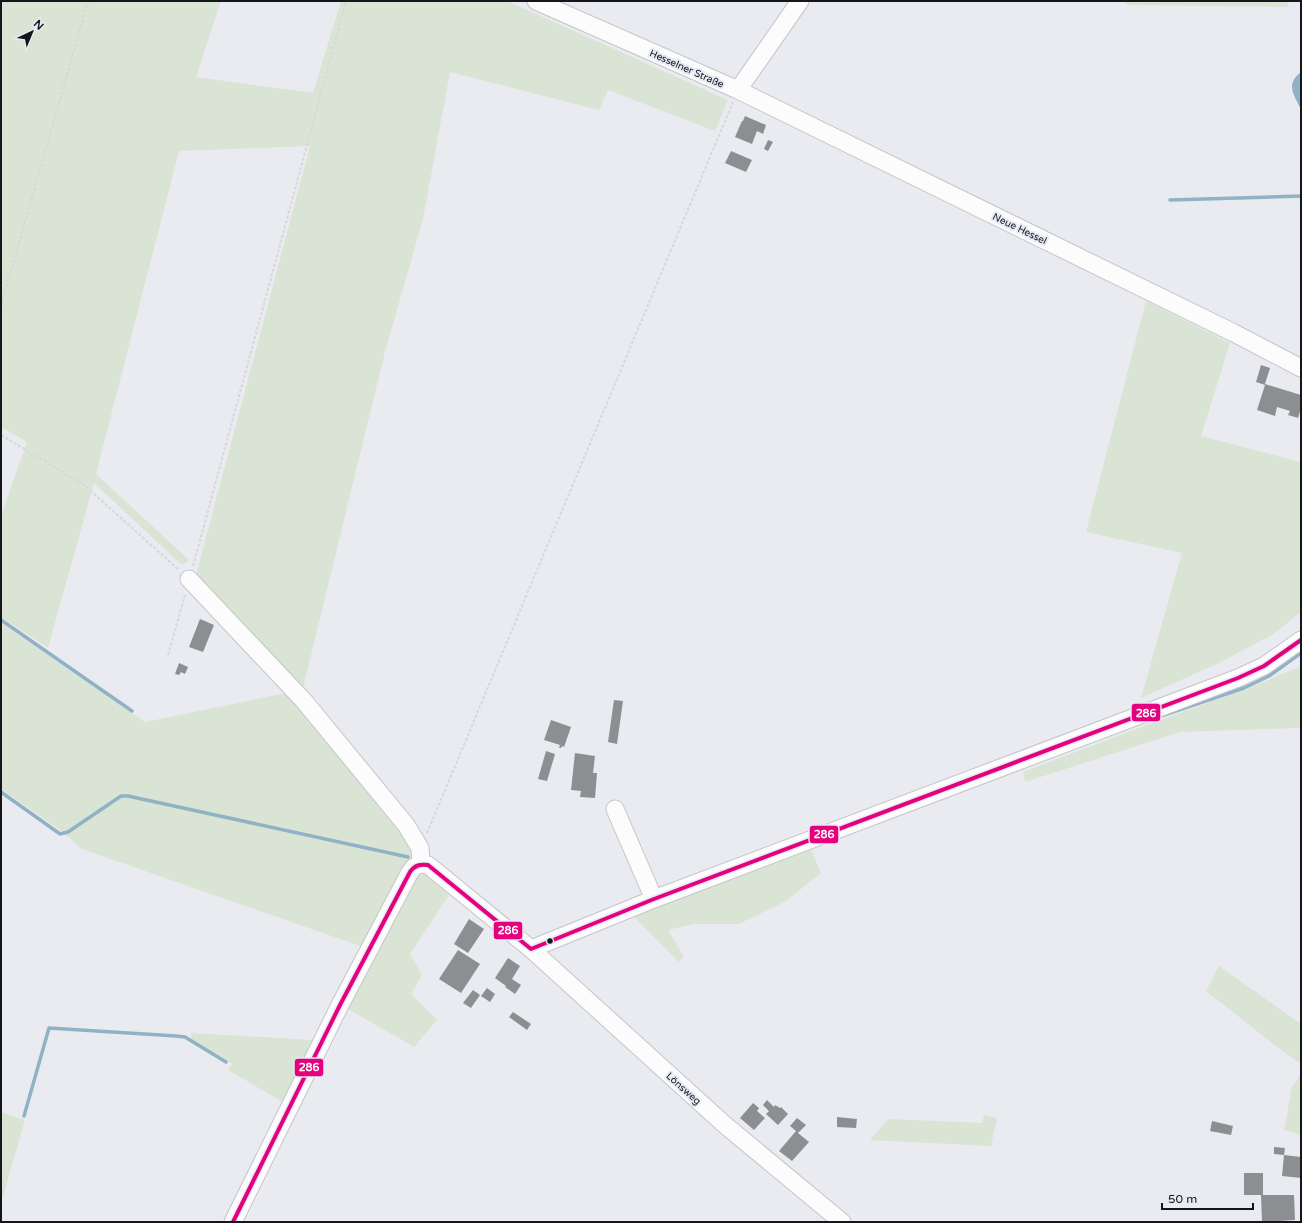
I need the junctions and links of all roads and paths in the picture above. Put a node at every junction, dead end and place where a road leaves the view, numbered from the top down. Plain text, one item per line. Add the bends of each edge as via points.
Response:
1 (88, 1) edge
2 (346, 1) edge
3 (536, 1) edge
4 (800, 1) edge
5 (738, 90) junction
6 (1, 306) edge
7 (1301, 368) edge
8 (1, 435) edge
9 (189, 579) junction
10 (1301, 640) edge
11 (168, 655) dead end
12 (615, 808) dead end
13 (420, 856) junction
14 (654, 899) junction
15 (531, 950) junction
16 (233, 1222) edge
17 (842, 1222) edge

1 - 6 path
2 - 9 path
3 - 5 street, Hesselner Straße
4 - 5 street
5 - 7 street, Neue Hessel via 1227,329
5 - 13 path
8 - 9 path via 84,485
9 - 11 path
9 - 13 street via 304,701 406,825
10 - 14 street via 1264,666 1238,678
12 - 14 street
13 - 15 street, Lönsweg
13 - 16 street via 344,998
14 - 15 street
15 - 17 street, Lönsweg via 725,1125

